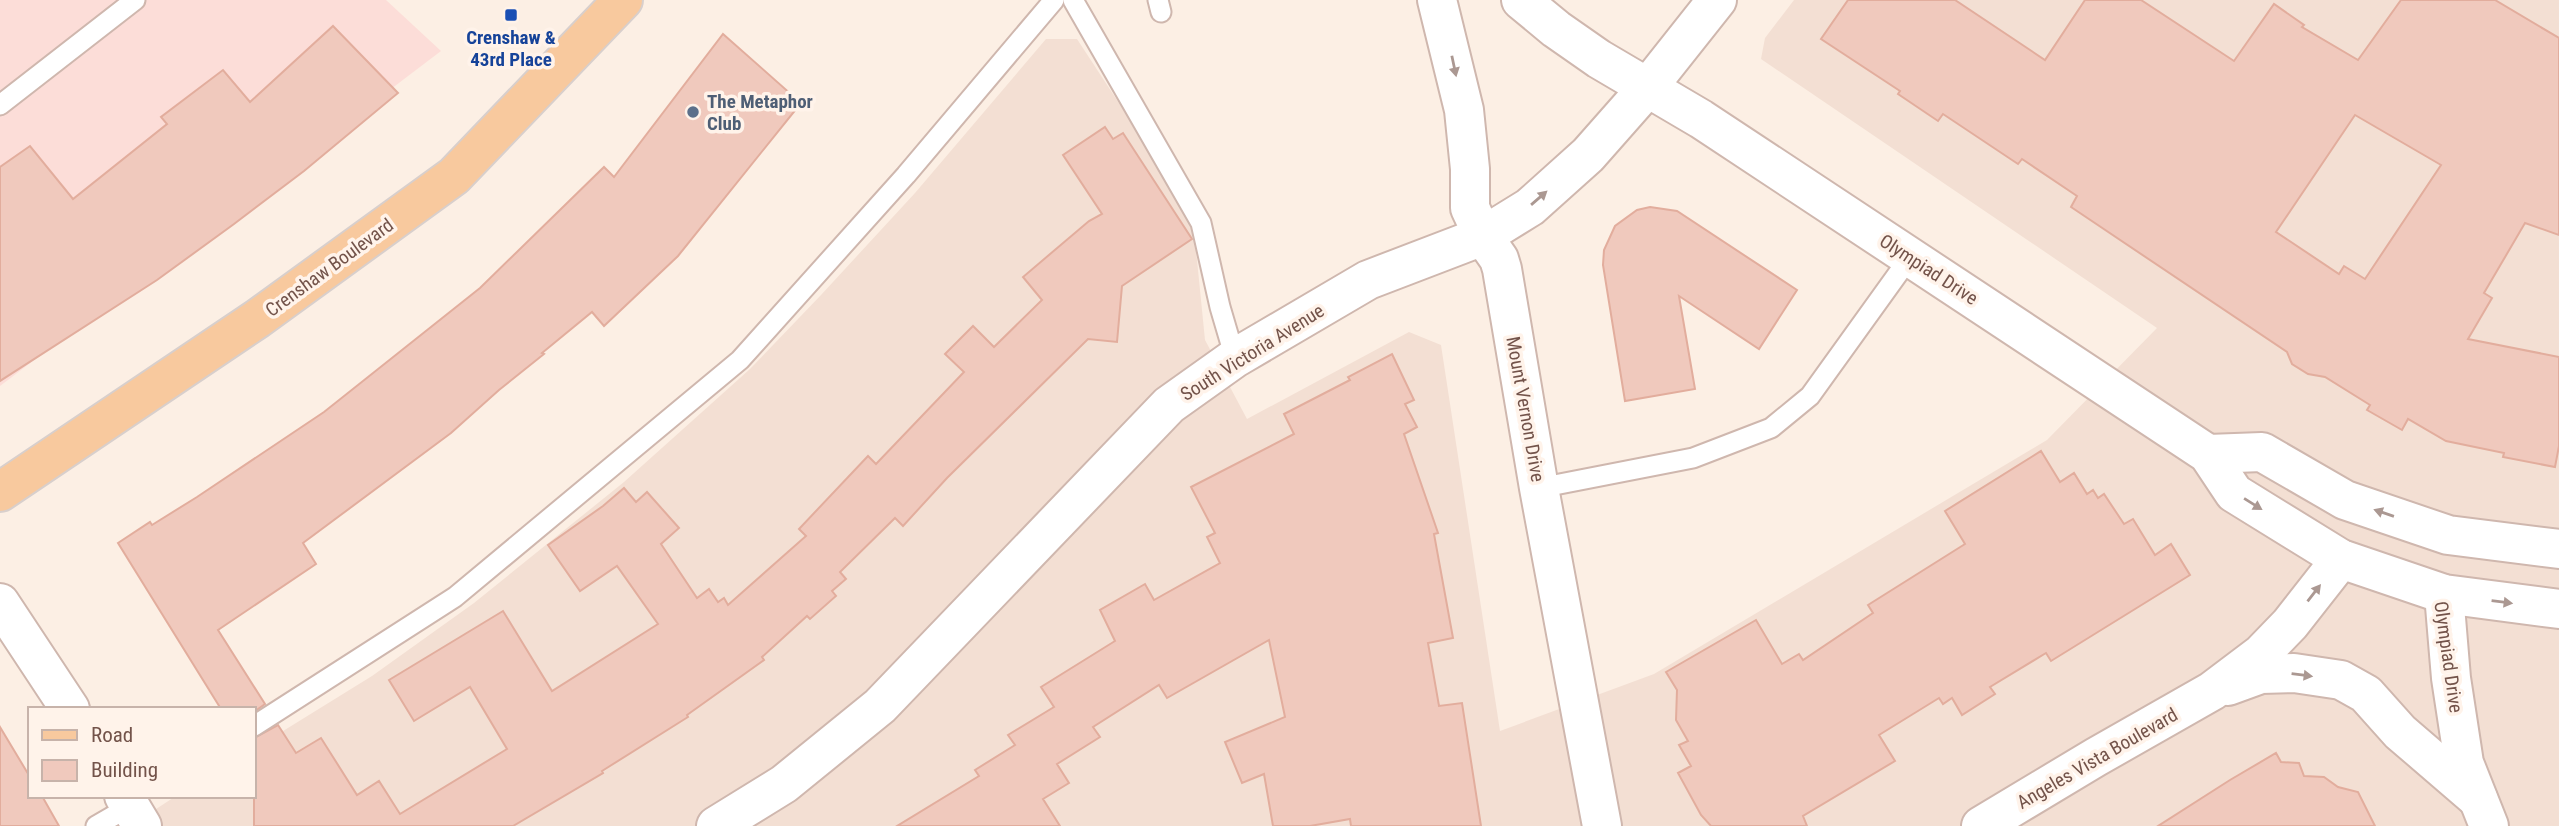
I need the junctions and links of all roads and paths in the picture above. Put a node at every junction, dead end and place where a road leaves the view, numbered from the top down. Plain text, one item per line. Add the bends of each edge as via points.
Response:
1 (135, 0) edge
2 (623, 0) edge
3 (1054, 0) edge
4 (1073, 0) edge
5 (1437, 0) edge
6 (1521, 0) edge
7 (1717, 0) edge
8 (1647, 87) junction
9 (0, 105) edge
10 (1483, 236) junction
11 (1910, 257) junction
12 (1235, 358) junction
13 (2208, 454) junction
14 (1539, 488) junction
15 (0, 492) edge
16 (2448, 535) junction
17 (2559, 549) edge
18 (2341, 559) junction
19 (2444, 594) junction
20 (0, 603) edge
21 (2559, 609) edge
22 (2212, 691) junction
23 (69, 707) edge
24 (256, 725) edge
25 (135, 806) edge
26 (2484, 812) edge
27 (96, 826) edge
28 (716, 826) edge
29 (1602, 826) edge
30 (1982, 826) edge

1 - 9 lane
2 - 15 main road, Crenshaw Boulevard via 454,176 257,319
3 - 24 lane via 740,360 456,597
4 - 12 lane via 1201,223
5 -> 10 street, Mount Vernon Drive via 1464,110 1470,208
6 - 8 street, Olympiad Drive via 1588,52
7 - 8 street, South Victoria Avenue
10 -> 8 street, South Victoria Avenue via 1530,207 1588,155
8 - 11 street, Olympiad Drive
10 - 12 street, South Victoria Avenue via 1368,280
10 - 14 street, Mount Vernon Drive via 1499,259
11 - 13 street, Olympiad Drive
11 - 14 lane via 1811,396 1771,428 1693,458
12 - 28 street, South Victoria Avenue via 1169,405 880,706 784,784
16 -> 13 street via 2345,500 2262,452
13 -> 18 street, Olympiad Drive via 2235,494
14 - 29 street, Mount Vernon Drive
16 - 17 street
16 - 19 street
18 - 19 street, Olympiad Drive
22 -> 18 street, Angeles Vista Boulevard via 2261,654
19 -> 21 street
19 - 26 street, Olympiad Drive via 2464,762
20 - 23 street
22 -> 26 street, Angeles Vista Boulevard via 2261,674 2341,680 2367,694
22 - 30 street, Angeles Vista Boulevard
25 - 27 lane

